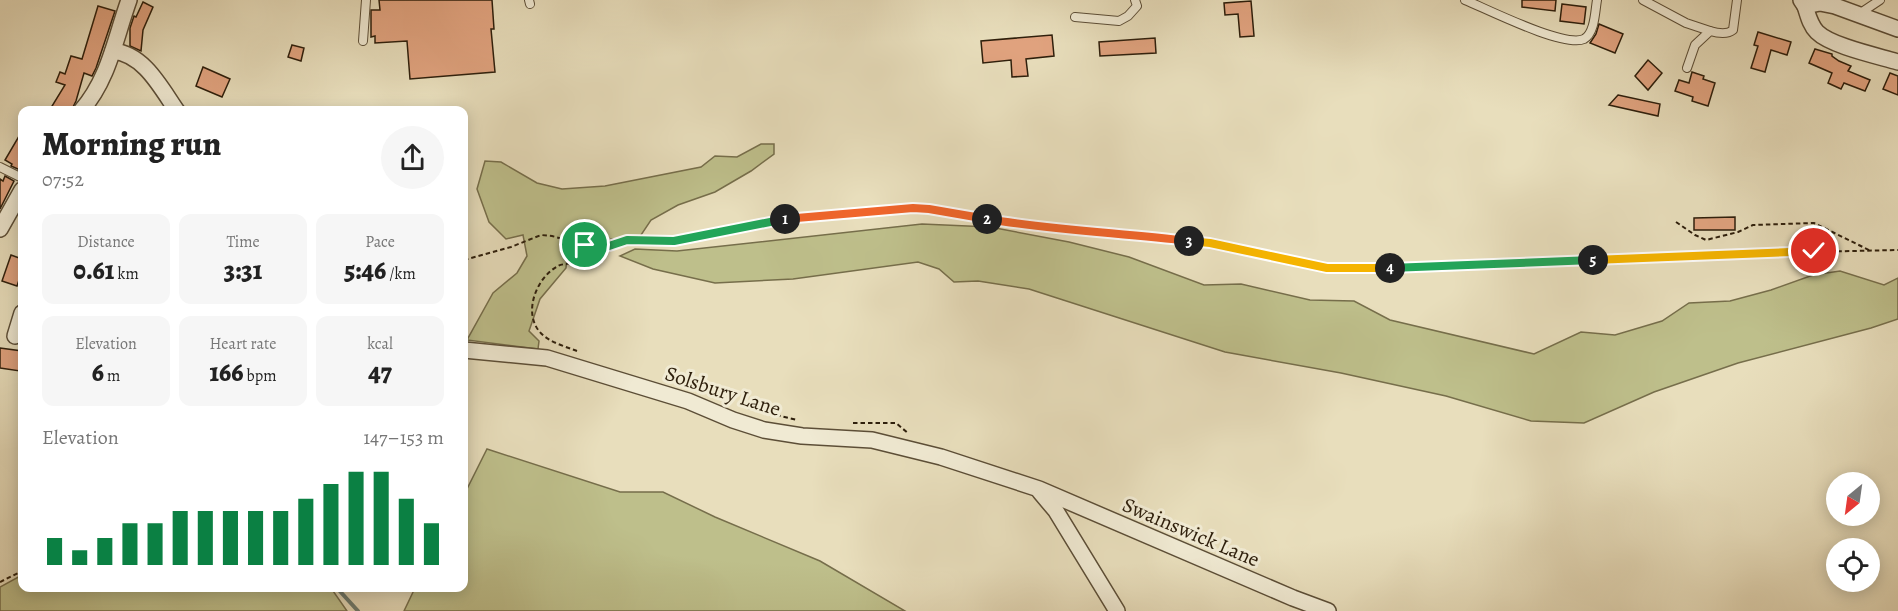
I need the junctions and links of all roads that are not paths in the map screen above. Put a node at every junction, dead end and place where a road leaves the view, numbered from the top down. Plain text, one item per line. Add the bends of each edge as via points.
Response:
1 (129, 0) edge
2 (366, 0) edge
3 (1135, 0) edge
4 (1465, 0) edge
5 (1597, 0) edge
6 (1643, 0) edge
7 (1737, 0) edge
8 (1880, 0) edge
9 (1803, 3) edge
10 (1858, 14) junction
11 (1075, 18) dead end
12 (1898, 29) edge
13 (1710, 32) junction
14 (363, 41) dead end
15 (113, 51) junction
16 (1898, 62) edge
17 (1687, 68) dead end
18 (86, 106) edge
19 (174, 106) edge
20 (0, 167) edge
21 (18, 176) edge
22 (18, 197) edge
23 (0, 229) edge
24 (18, 326) edge
25 (15, 336) dead end
26 (468, 350) edge
27 (1038, 489) junction
28 (1118, 611) edge
29 (1328, 611) edge

1 - 15 street
2 - 14 lane
3 - 11 lane via 1137,6 1119,21
4 - 5 lane via 1548,35 1574,40 1591,32
6 - 13 lane
7 - 13 lane via 1733,30
8 - 10 lane
9 - 10 street via 1820,3
9 - 16 street via 1818,33
10 - 12 street
13 - 17 lane via 1695,45
15 - 18 street via 102,81
15 - 19 street via 125,52 149,71
20 - 21 lane
22 - 23 street
24 - 25 street
26 - 27 street, Solsbury Lane via 547,358 764,429 802,436 872,440
27 - 28 street
27 - 29 street, Swainswick Lane

